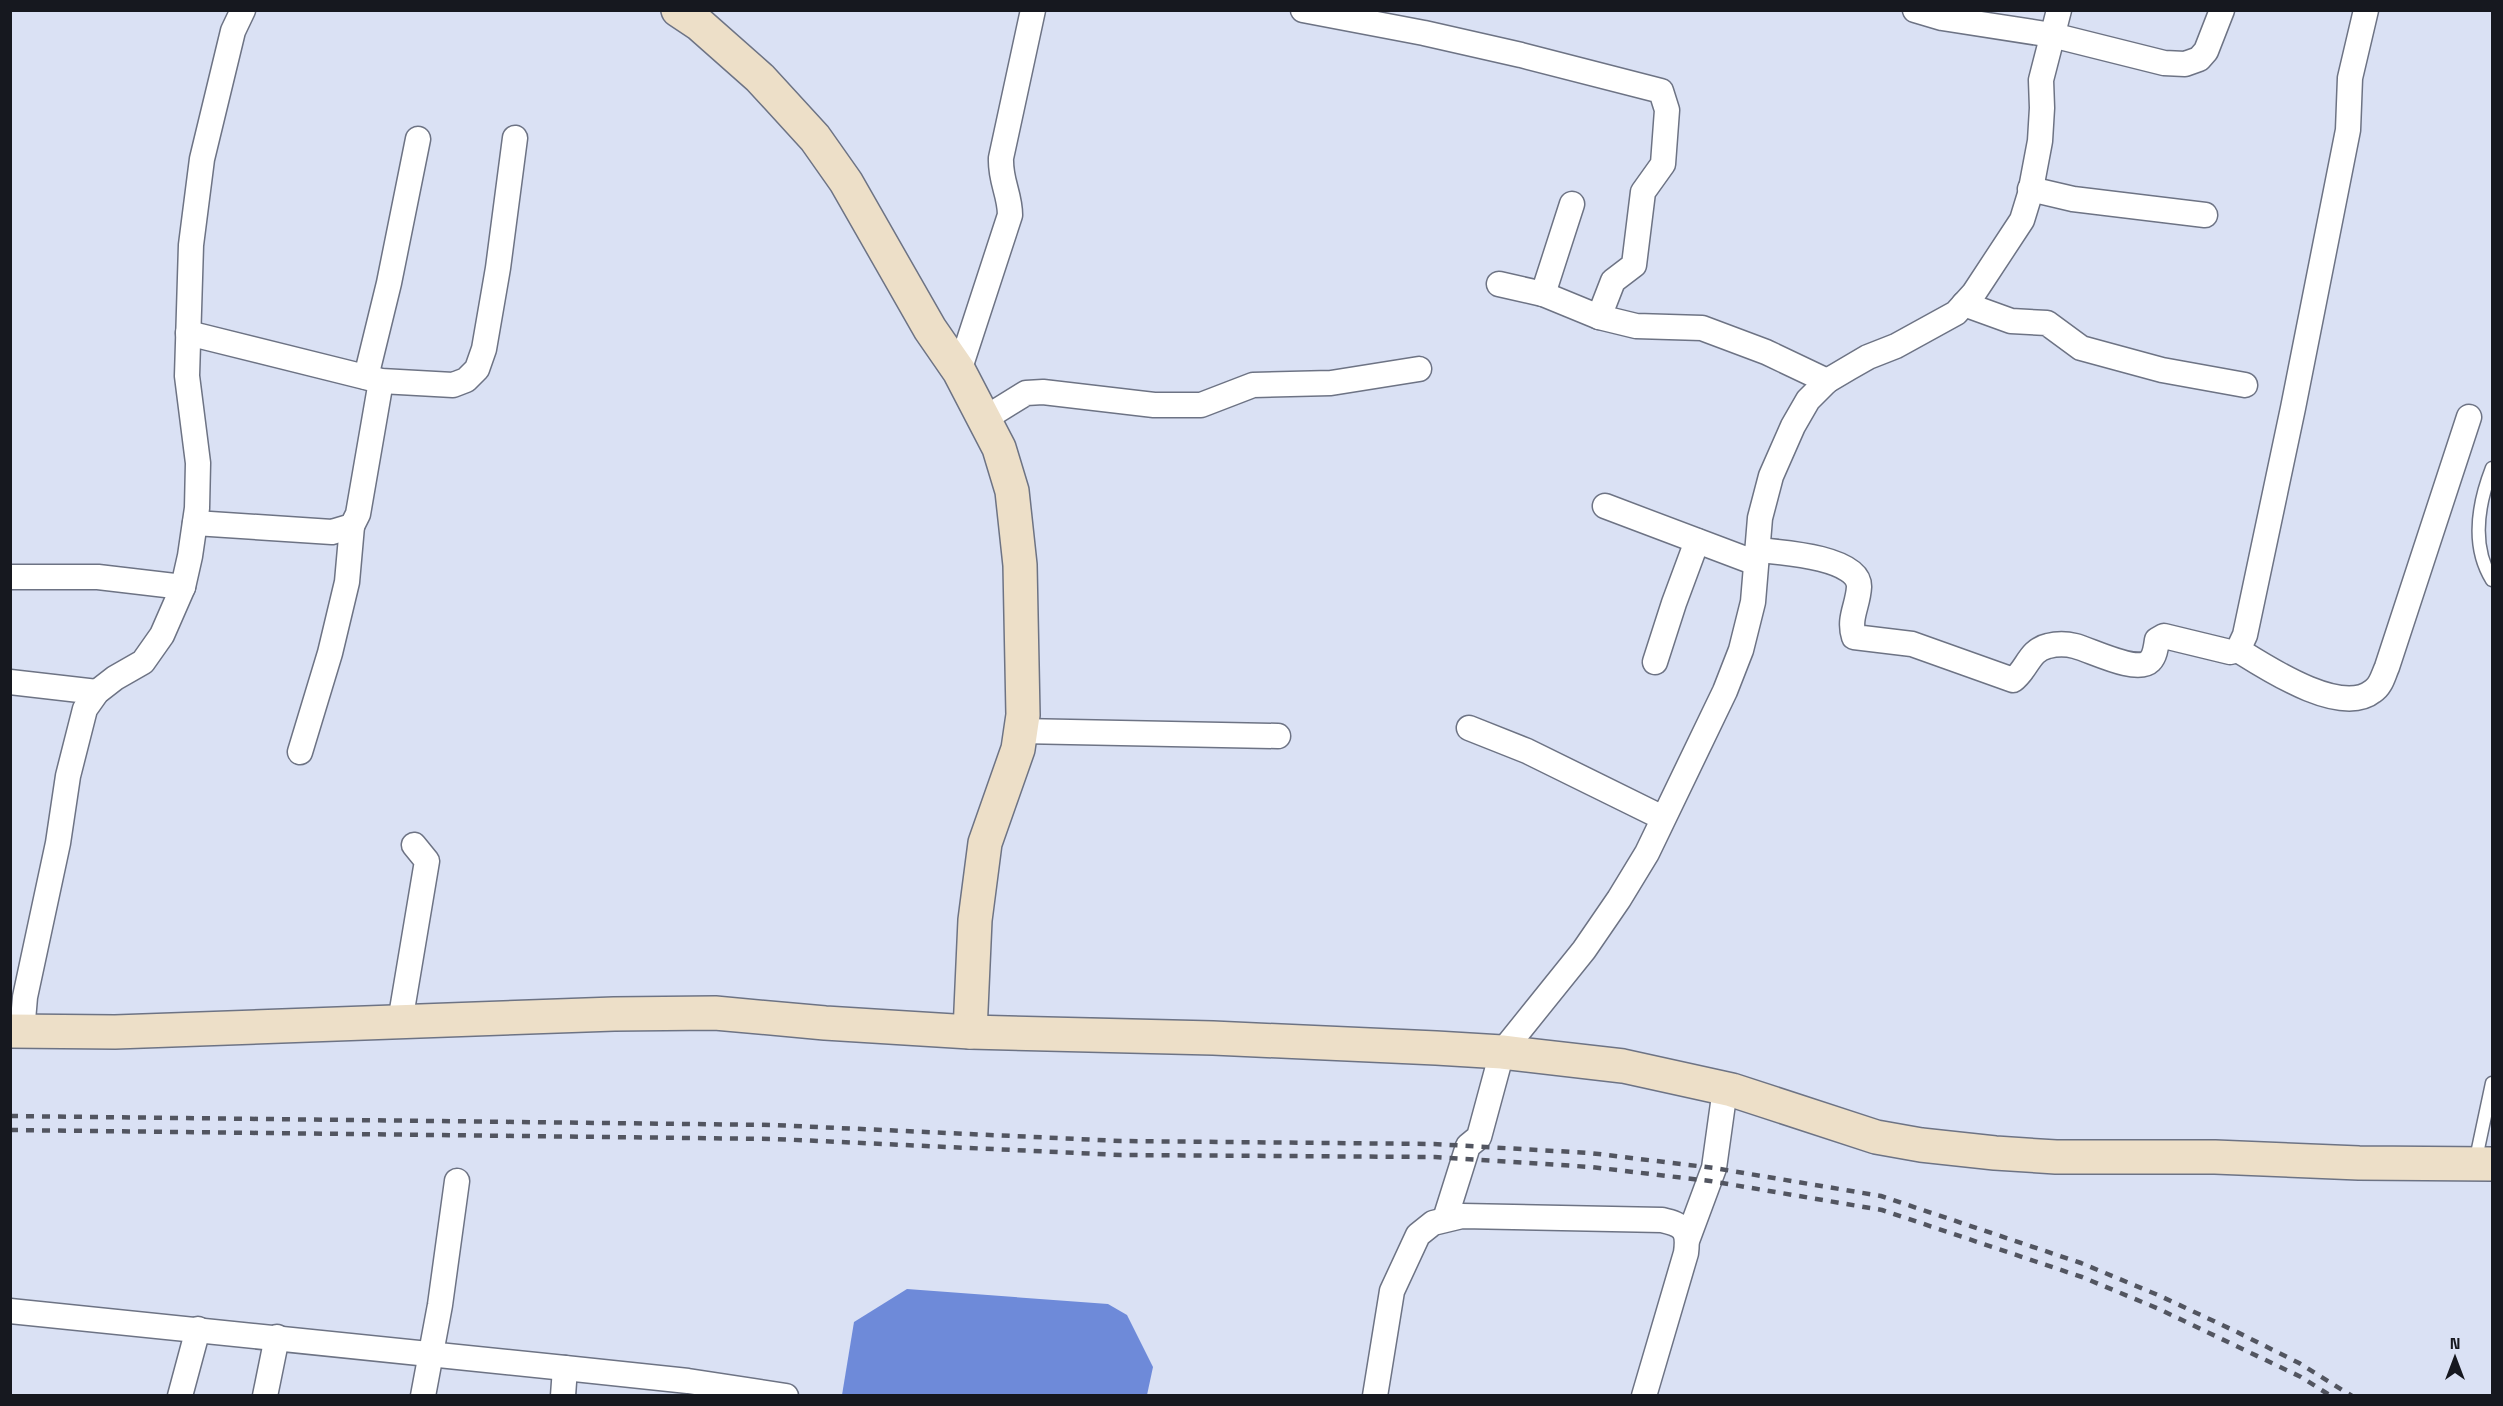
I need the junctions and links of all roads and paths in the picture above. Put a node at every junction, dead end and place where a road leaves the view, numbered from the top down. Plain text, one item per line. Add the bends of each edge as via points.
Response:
1 (243, 10) edge
2 (678, 10) edge
3 (1033, 10) edge
4 (1303, 10) edge
5 (1915, 10) edge
6 (2059, 10) edge
7 (2222, 10) edge
8 (2366, 10) edge
9 (2052, 35) junction
10 (514, 138) dead end
11 (417, 139) dead end
12 (2031, 189) junction
13 (1572, 204) dead end
14 (2205, 216) dead end
15 (1499, 284) dead end
16 (1543, 294) junction
17 (1964, 304) junction
18 (1599, 317) junction
19 (188, 333) junction
20 (1419, 369) dead end
21 (959, 371) junction
22 (373, 379) junction
23 (1827, 381) junction
24 (2245, 385) dead end
25 (2469, 417) dead end
26 (984, 419) junction
27 (2493, 468) edge
28 (1605, 506) dead end
29 (195, 523) junction
30 (352, 526) junction
31 (1697, 541) junction
32 (1756, 557) junction
33 (10, 577) edge
34 (2493, 580) edge
35 (183, 587) junction
36 (2238, 650) junction
37 (1655, 662) dead end
38 (10, 682) edge
39 (98, 692) junction
40 (1469, 728) dead end
41 (1020, 731) junction
42 (1278, 736) dead end
43 (300, 752) dead end
44 (1663, 818) junction
45 (414, 845) dead end
46 (400, 1022) junction
47 (16, 1031) edge
48 (970, 1032) junction
49 (1502, 1052) junction
50 (2493, 1083) edge
51 (1725, 1089) junction
52 (2484, 1164) edge
53 (457, 1181) dead end
54 (1445, 1219) junction
55 (1688, 1238) junction
56 (10, 1311) edge
57 (198, 1329) junction
58 (277, 1337) junction
59 (431, 1355) junction
60 (565, 1368) junction
61 (180, 1395) edge
62 (265, 1395) edge
63 (423, 1395) edge
64 (563, 1395) edge
65 (786, 1395) edge
66 (1375, 1395) edge
67 (1644, 1395) edge

1 - 19 street via 233,31 202,159 191,245
2 - 21 street via 760,78 815,138 857,199 930,329
3 - 21 street via 1001,158 1000,172 1010,216
4 - 18 street via 1521,55 1661,91 1667,110 1663,164 1643,192 1634,265 1613,281
5 - 9 street via 1942,18
6 - 9 street
7 - 9 street via 2206,51 2186,64 2164,63
8 - 36 street via 2350,78 2348,130 2293,408 2245,635
9 - 12 street via 2041,80 2040,141
10 - 22 street via 498,268 477,369 466,380 453,385
11 - 22 street
12 - 14 street via 2073,199
12 - 17 street via 2022,220
13 - 16 street
15 - 16 street
16 - 18 street
17 - 23 street via 1956,313
17 - 24 street via 2011,321 2047,323 2081,348 2162,370
18 - 23 street via 1655,328 1702,328
19 - 22 street
19 - 29 street via 187,376 198,463
20 - 26 street via 1331,383 1253,385 1202,405 1154,405 1026,393
21 - 26 street
22 - 30 street via 358,514
23 - 32 street via 1808,400 1771,476 1760,518
25 - 36 street via 2387,668 2372,693 2343,699 2318,691 2284,678
26 - 41 street via 999,448 1015,509 1023,668
27 - 34 lane via 2480,514 2478,542 2483,565
28 - 31 street
29 - 30 street via 332,532
29 - 35 street
30 - 43 street via 347,582
31 - 32 street
31 - 37 street
32 - 36 street via 1788,553 1839,564 1854,574 1859,586 1852,612 1854,637 1912,644 2013,680 2021,675 2035,651 2047,646 2074,645 2137,665 2148,664 2157,640 2164,636 2230,652
32 - 44 street via 1753,602 1741,651
33 - 35 street via 98,577
35 - 39 street via 162,635 144,662
38 - 39 street
39 - 47 street via 85,710 68,776 58,843
40 - 44 street via 1527,751
41 - 42 street
41 - 48 street via 1018,749 985,843 975,920
44 - 49 street via 1647,853 1584,950
45 - 46 street via 427,861
46 - 47 street via 115,1032
46 - 48 street via 715,1013
48 - 49 street via 1201,1037
49 - 51 street via 1623,1066
49 - 54 street via 1479,1137 1468,1146
50 - 52 lane
51 - 52 street via 1876,1137 1984,1152 2056,1157
51 - 55 street via 1714,1168
53 - 59 street
54 - 55 street via 1462,1216 1662,1220 1683,1228
54 - 66 street via 1418,1235 1392,1291
55 - 67 street
56 - 57 street
57 - 58 street
57 - 61 street
58 - 59 street
58 - 62 street
59 - 60 street
59 - 63 street
60 - 64 street
60 - 65 street

